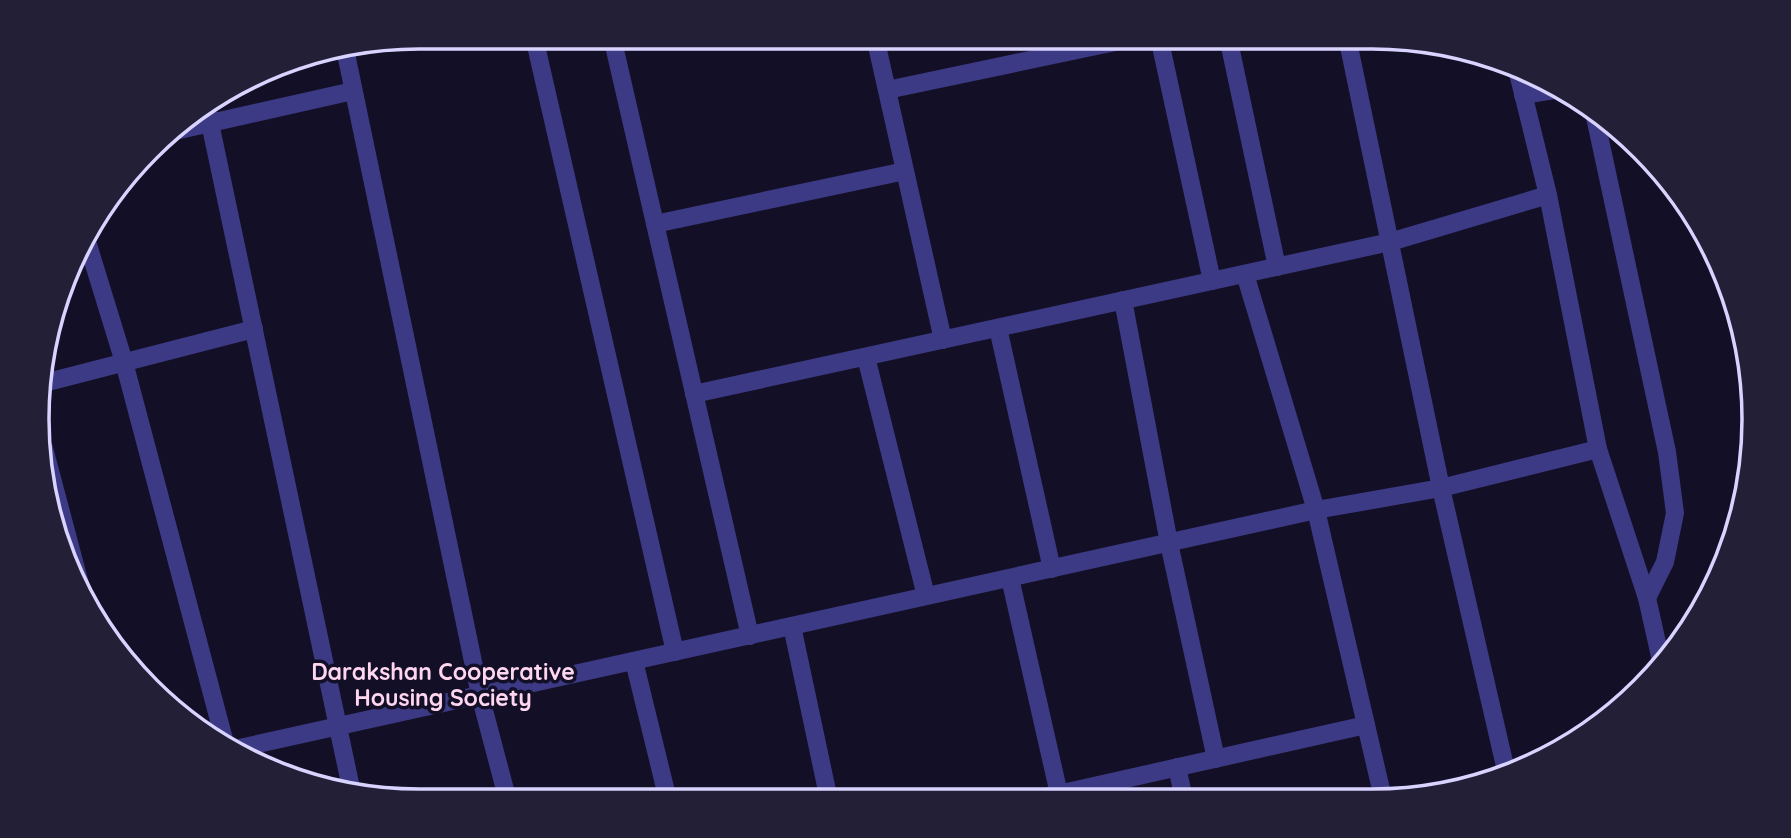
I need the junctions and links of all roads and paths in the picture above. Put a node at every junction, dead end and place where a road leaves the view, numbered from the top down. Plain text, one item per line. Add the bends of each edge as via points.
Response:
1 (537, 49) edge
2 (615, 49) edge
3 (878, 49) edge
4 (1082, 49) edge
5 (1162, 49) edge
6 (1231, 49) edge
7 (1349, 49) edge
8 (347, 56) edge
9 (1519, 79) edge
10 (887, 90) junction
11 (354, 91) junction
12 (1544, 92) edge
13 (1523, 95) junction
14 (208, 116) edge
15 (1597, 125) edge
16 (905, 171) junction
17 (1548, 195) junction
18 (655, 224) junction
19 (1390, 242) junction
20 (90, 250) edge
21 (1277, 267) junction
22 (1245, 274) junction
23 (1212, 281) junction
24 (1123, 300) junction
25 (998, 328) junction
26 (254, 329) junction
27 (943, 340) junction
28 (866, 357) junction
29 (124, 362) junction
30 (51, 381) edge
31 (694, 394) junction
32 (1598, 449) junction
33 (1441, 488) junction
34 (1316, 510) junction
35 (1170, 542) junction
36 (1052, 569) junction
37 (1010, 578) junction
38 (926, 596) junction
39 (1647, 598) junction
40 (792, 626) junction
41 (750, 636) junction
42 (675, 652) junction
43 (1659, 652) edge
44 (634, 662) junction
45 (480, 695) junction
46 (1366, 725) junction
47 (338, 727) junction
48 (222, 732) edge
49 (247, 747) edge
50 (1216, 759) junction
51 (1505, 764) edge
52 (1177, 767) junction
53 (350, 782) edge
54 (505, 789) edge
55 (665, 789) edge
56 (827, 789) edge
57 (1058, 789) edge
58 (1081, 789) edge
59 (1182, 789) edge
60 (1381, 789) edge

1 - 42 street
2 - 18 street
3 - 10 street
4 - 10 street
5 - 23 street
6 - 21 street
7 - 19 street
8 - 11 street
9 - 13 street
10 - 16 street
11 - 14 street
11 - 45 street
12 - 13 street
13 - 17 street
14 - 26 street
15 - 39 street via 1667,452 1675,513 1665,562
16 - 18 street
16 - 27 street
17 - 19 street
17 - 32 street
18 - 31 street
19 - 21 street
19 - 33 street
20 - 29 street
21 - 22 street
22 - 23 street
22 - 34 street
23 - 24 street
24 - 25 street
24 - 35 street
25 - 27 street
25 - 36 street
26 - 29 street
26 - 47 street
27 - 28 street
28 - 31 street
28 - 38 street
29 - 30 street
29 - 48 street
31 - 41 street
32 - 33 street
32 - 39 street
33 - 34 street
33 - 51 street
34 - 35 street
34 - 46 street
35 - 36 street
35 - 50 street
36 - 37 street
37 - 38 street
37 - 57 street
38 - 40 street
39 - 43 street
40 - 41 street
40 - 56 street
41 - 42 street
42 - 44 street
44 - 45 street
44 - 55 street
45 - 47 street
45 - 54 street
46 - 50 street
46 - 60 street
47 - 49 street
47 - 53 street
50 - 52 street
52 - 58 street
52 - 59 street

